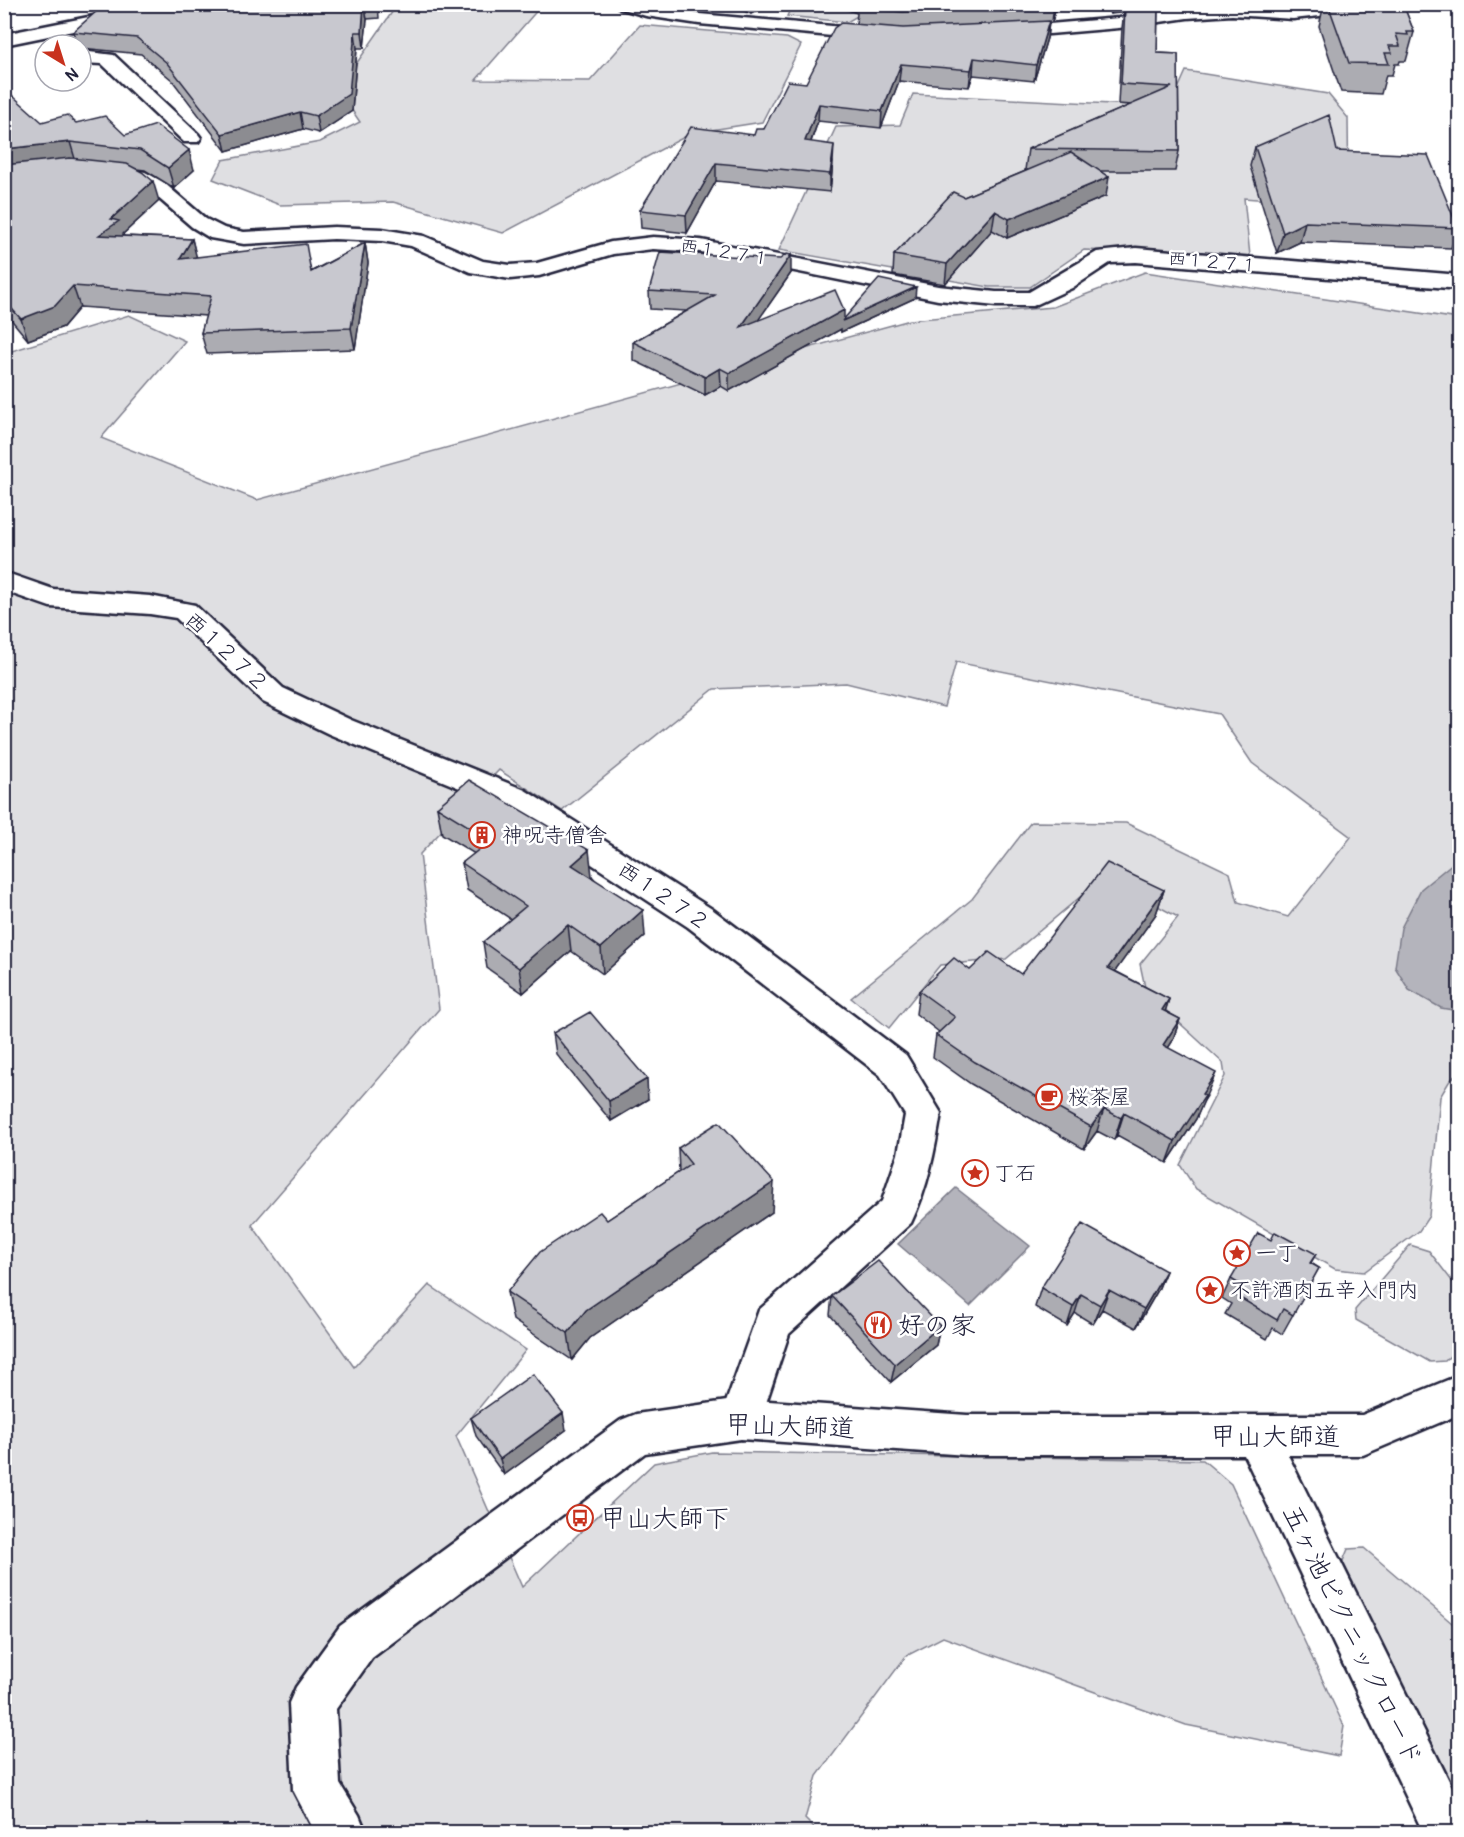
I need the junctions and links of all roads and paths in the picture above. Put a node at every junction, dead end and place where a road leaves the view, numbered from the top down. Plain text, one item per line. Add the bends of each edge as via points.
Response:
1 (181, 4) edge
2 (625, 4) edge
3 (1157, 4) edge
4 (1382, 4) edge
5 (1172, 16) junction
6 (65, 33) edge
7 (990, 34) edge
8 (890, 36) edge
9 (33, 39) edge
10 (4, 40) edge
11 (93, 58) edge
12 (191, 138) dead end
13 (95, 171) edge
14 (1460, 282) edge
15 (4, 581) edge
16 (1460, 1394) edge
17 (741, 1419) junction
18 (1257, 1437) junction
19 (342, 1833) edge
20 (1449, 1833) edge

1 - 6 street
2 - 8 street via 699,19
3 - 5 street
4 - 5 street via 1302,14 1232,10
5 - 7 street
9 - 10 street
11 - 12 street via 107,59
13 - 14 street, 西１２７１ via 138,176 156,186 199,224 218,233 244,238 334,233 382,236 416,241 478,267 510,272 539,269 611,248 653,243 701,246 938,293 996,299 1033,299 1105,257 1136,255
15 - 17 street, 西１２７２ via 50,598 150,604 185,611 273,695 340,727 514,798 700,918 892,1065 923,1113 916,1154 898,1210 773,1323
16 - 18 street, 甲山大師道 via 1363,1435
17 - 18 street, 甲山大師道 via 967,1435
17 - 19 street, 甲山大師道 via 636,1434 356,1642 312,1703 317,1790
18 - 20 street, 五ヶ池ピクニックロード

